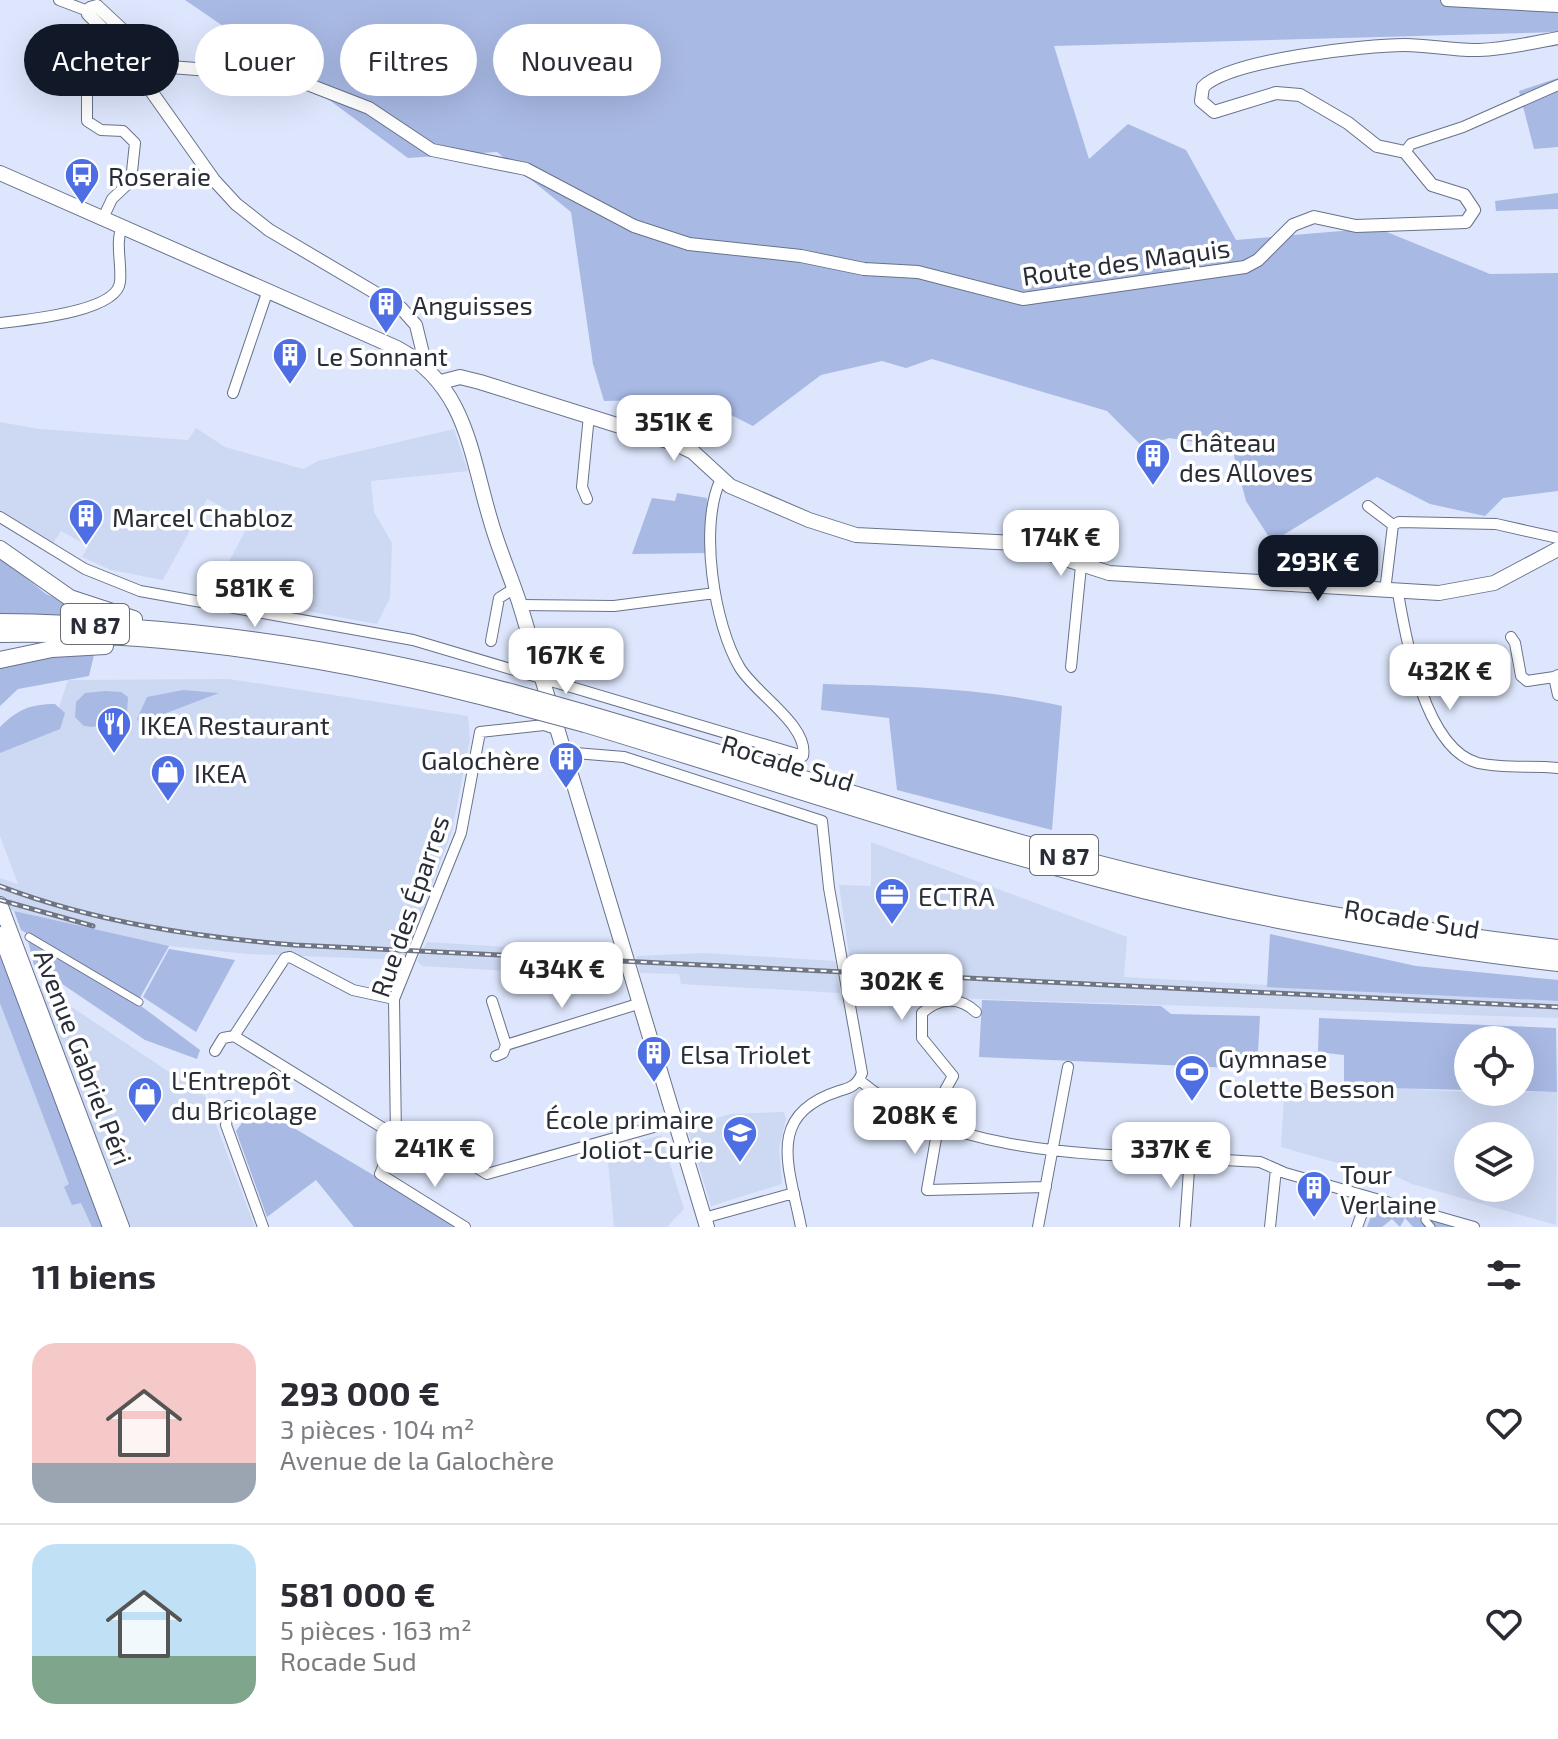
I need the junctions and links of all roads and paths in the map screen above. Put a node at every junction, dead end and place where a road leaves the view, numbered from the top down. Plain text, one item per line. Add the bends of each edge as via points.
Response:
1 (59, 0) edge
2 (1447, 0) edge
3 (1558, 6) edge
4 (88, 11) junction
5 (1558, 38) edge
6 (1558, 85) edge
7 (87, 96) edge
8 (1405, 152) junction
9 (0, 173) edge
10 (103, 218) junction
11 (122, 226) junction
12 (268, 290) junction
13 (0, 323) edge
14 (420, 334) junction
15 (408, 354) junction
16 (426, 366) junction
17 (470, 379) junction
18 (441, 382) junction
19 (233, 393) dead end
20 (454, 402) junction
21 (589, 415) junction
22 (720, 481) junction
23 (587, 499) dead end
24 (1368, 506) dead end
25 (0, 517) edge
26 (1393, 525) junction
27 (1558, 538) edge
28 (0, 549) edge
29 (1558, 549) edge
30 (1081, 566) junction
31 (515, 588) junction
32 (1392, 592) junction
33 (715, 593) junction
34 (520, 605) junction
35 (0, 622) edge
36 (190, 631) junction
37 (0, 634) edge
38 (1511, 637) dead end
39 (171, 641) junction
40 (491, 641) dead end
41 (0, 660) edge
42 (1071, 667) dead end
43 (539, 674) junction
44 (1556, 676) edge
45 (1558, 695) edge
46 (516, 699) junction
47 (583, 718) junction
48 (556, 729) junction
49 (563, 752) junction
50 (1558, 768) edge
51 (0, 904) edge
52 (0, 934) edge
53 (29, 937) dead end
54 (1558, 948) edge
55 (1558, 963) edge
56 (394, 999) junction
57 (492, 1001) dead end
58 (139, 1002) dead end
59 (641, 1003) junction
60 (976, 1012) dead end
61 (234, 1036) junction
62 (506, 1045) junction
63 (215, 1051) dead end
64 (496, 1056) dead end
65 (1068, 1067) dead end
66 (859, 1080) junction
67 (229, 1106) dead end
68 (675, 1121) junction
69 (932, 1125) junction
70 (396, 1133) junction
71 (1053, 1149) junction
72 (1190, 1156) junction
73 (1276, 1169) junction
74 (1046, 1187) junction
75 (794, 1193) junction
76 (1368, 1197) junction
77 (1426, 1214) junction
78 (706, 1222) edge
79 (110, 1227) edge
80 (122, 1227) edge
81 (263, 1227) edge
82 (465, 1227) edge
83 (801, 1227) edge
84 (1038, 1227) edge
85 (1185, 1227) edge
86 (1270, 1227) edge
87 (1357, 1227) edge
88 (1431, 1227) edge
89 (1474, 1227) edge

1 - 4 street
2 - 3 street
4 - 8 street, Route des Maquis via 101,8 170,67 291,78 369,108 432,150 526,169 660,236 704,247 918,272 1023,299 1245,267 1293,225 1314,217 1356,226 1466,222 1474,210 1471,201 1432,185
4 - 14 street via 117,43 214,180 251,217 395,304
5 - 8 street via 1487,50 1385,46 1295,58 1220,76 1201,93 1203,104 1214,112 1276,93 1300,95 1377,146
6 - 8 street via 1411,144
7 - 10 street via 87,121 101,130 123,131 135,143 131,181 112,199
9 - 10 main road
10 - 11 main road
11 - 12 main road
11 - 13 street via 120,284 112,298
12 - 15 main road
12 - 19 street
14 - 15 street
14 - 16 street
15 - 16 main road
16 - 18 main road
17 - 18 main road
17 - 20 main road via 458,387
17 - 21 main road
18 - 20 main road
20 - 31 main road
21 - 22 main road via 685,448
21 - 23 street via 582,487
22 - 30 main road via 843,532 887,539 1016,543
22 - 33 street via 711,518
24 - 26 street
25 - 43 street via 85,569 140,591 413,640
26 - 27 street via 1496,524
26 - 32 street
28 - 36 highway via 82,604
29 - 32 main road via 1494,583 1448,592
30 - 32 main road via 1109,573
30 - 42 street
31 - 34 main road
31 - 40 street via 499,598
32 - 50 street via 1435,721 1453,749 1478,762
33 - 34 street via 614,606
33 - 43 street via 738,665 792,724 804,744 803,756
34 - 43 main road
35 - 36 highway, Rocade Sud / N 87
36 - 46 highway, Rocade Sud / N 87 via 337,652
37 - 39 highway, Rocade Sud / N 87
38 - 44 street via 1521,676 1527,681
39 - 41 highway via 52,649
39 - 46 highway, Rocade Sud / N 87 via 247,649
43 - 48 main road
44 - 45 street
46 - 47 highway, Rocade Sud / N 87, bridge
47 - 54 highway, Rocade Sud / N 87 via 1163,880 1410,929
47 - 55 highway, Rocade Sud / N 87 via 948,837 1102,880 1322,928
48 - 49 main road
48 - 56 street, Rue des Éparres via 524,726 480,732 461,833
49 - 59 main road
49 - 66 street via 624,757 822,821 861,1062
51 - 80 main road, Avenue Gabriel Péri
52 - 79 main road, Avenue Gabriel Péri
53 - 58 street
56 - 61 street via 353,990 285,958
56 - 70 street, Rue des Éparres
57 - 62 street
59 - 62 street
59 - 68 main road
60 - 69 street via 966,1003 943,1001 922,1013 922,1038 953,1076
61 - 63 street via 223,1038
61 - 70 street
62 - 64 street
65 - 71 street
66 - 69 street
66 - 75 street via 814,1100 795,1117 789,1136
67 - 81 street via 226,1125
68 - 70 street via 487,1174 419,1132
68 - 78 main road
69 - 71 street via 975,1138
69 - 74 street via 927,1190
70 - 82 street, Rue des Éparres via 380,1170 386,1179
71 - 72 street
71 - 74 street
72 - 73 street via 1260,1162
72 - 85 street
73 - 76 street
73 - 86 street
74 - 84 street
75 - 78 street
75 - 83 street
76 - 77 street
76 - 87 street
77 - 88 street
77 - 89 street

